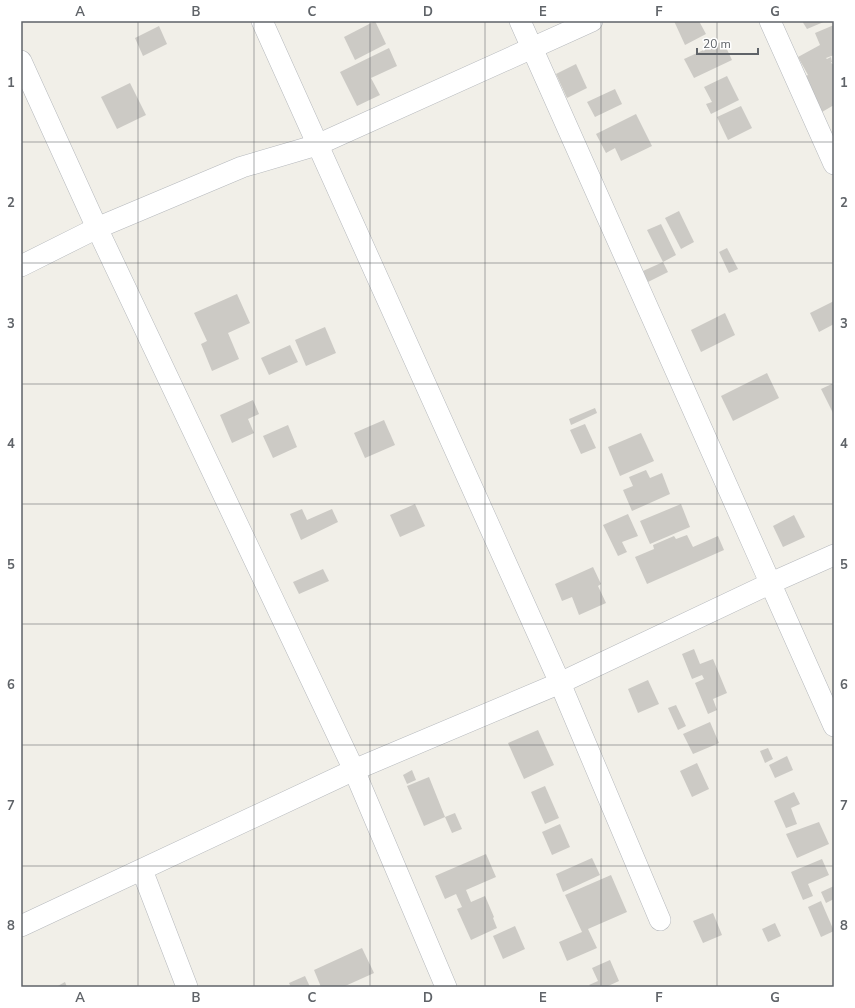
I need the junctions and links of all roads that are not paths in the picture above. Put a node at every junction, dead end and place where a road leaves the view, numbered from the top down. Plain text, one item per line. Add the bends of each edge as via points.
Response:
1 (262, 21) edge
2 (520, 21) edge
3 (592, 21) edge
4 (770, 21) edge
5 (532, 48) junction
6 (21, 61) edge
7 (317, 145) junction
8 (834, 164) edge
9 (96, 228) junction
10 (21, 266) edge
11 (834, 555) edge
12 (771, 583) junction
13 (560, 683) junction
14 (834, 726) edge
15 (354, 770) junction
16 (142, 870) junction
17 (660, 920) dead end
18 (21, 926) edge
19 (187, 987) edge
20 (446, 987) edge

1 - 7 street
2 - 5 street
3 - 5 street
4 - 8 street
5 - 7 street
5 - 12 street
6 - 9 street
7 - 9 street via 242,167
7 - 13 street
9 - 10 street
9 - 15 street
11 - 12 street
12 - 13 street
12 - 14 street
13 - 15 street
13 - 17 street
15 - 16 street
15 - 20 street
16 - 18 street
16 - 19 street

